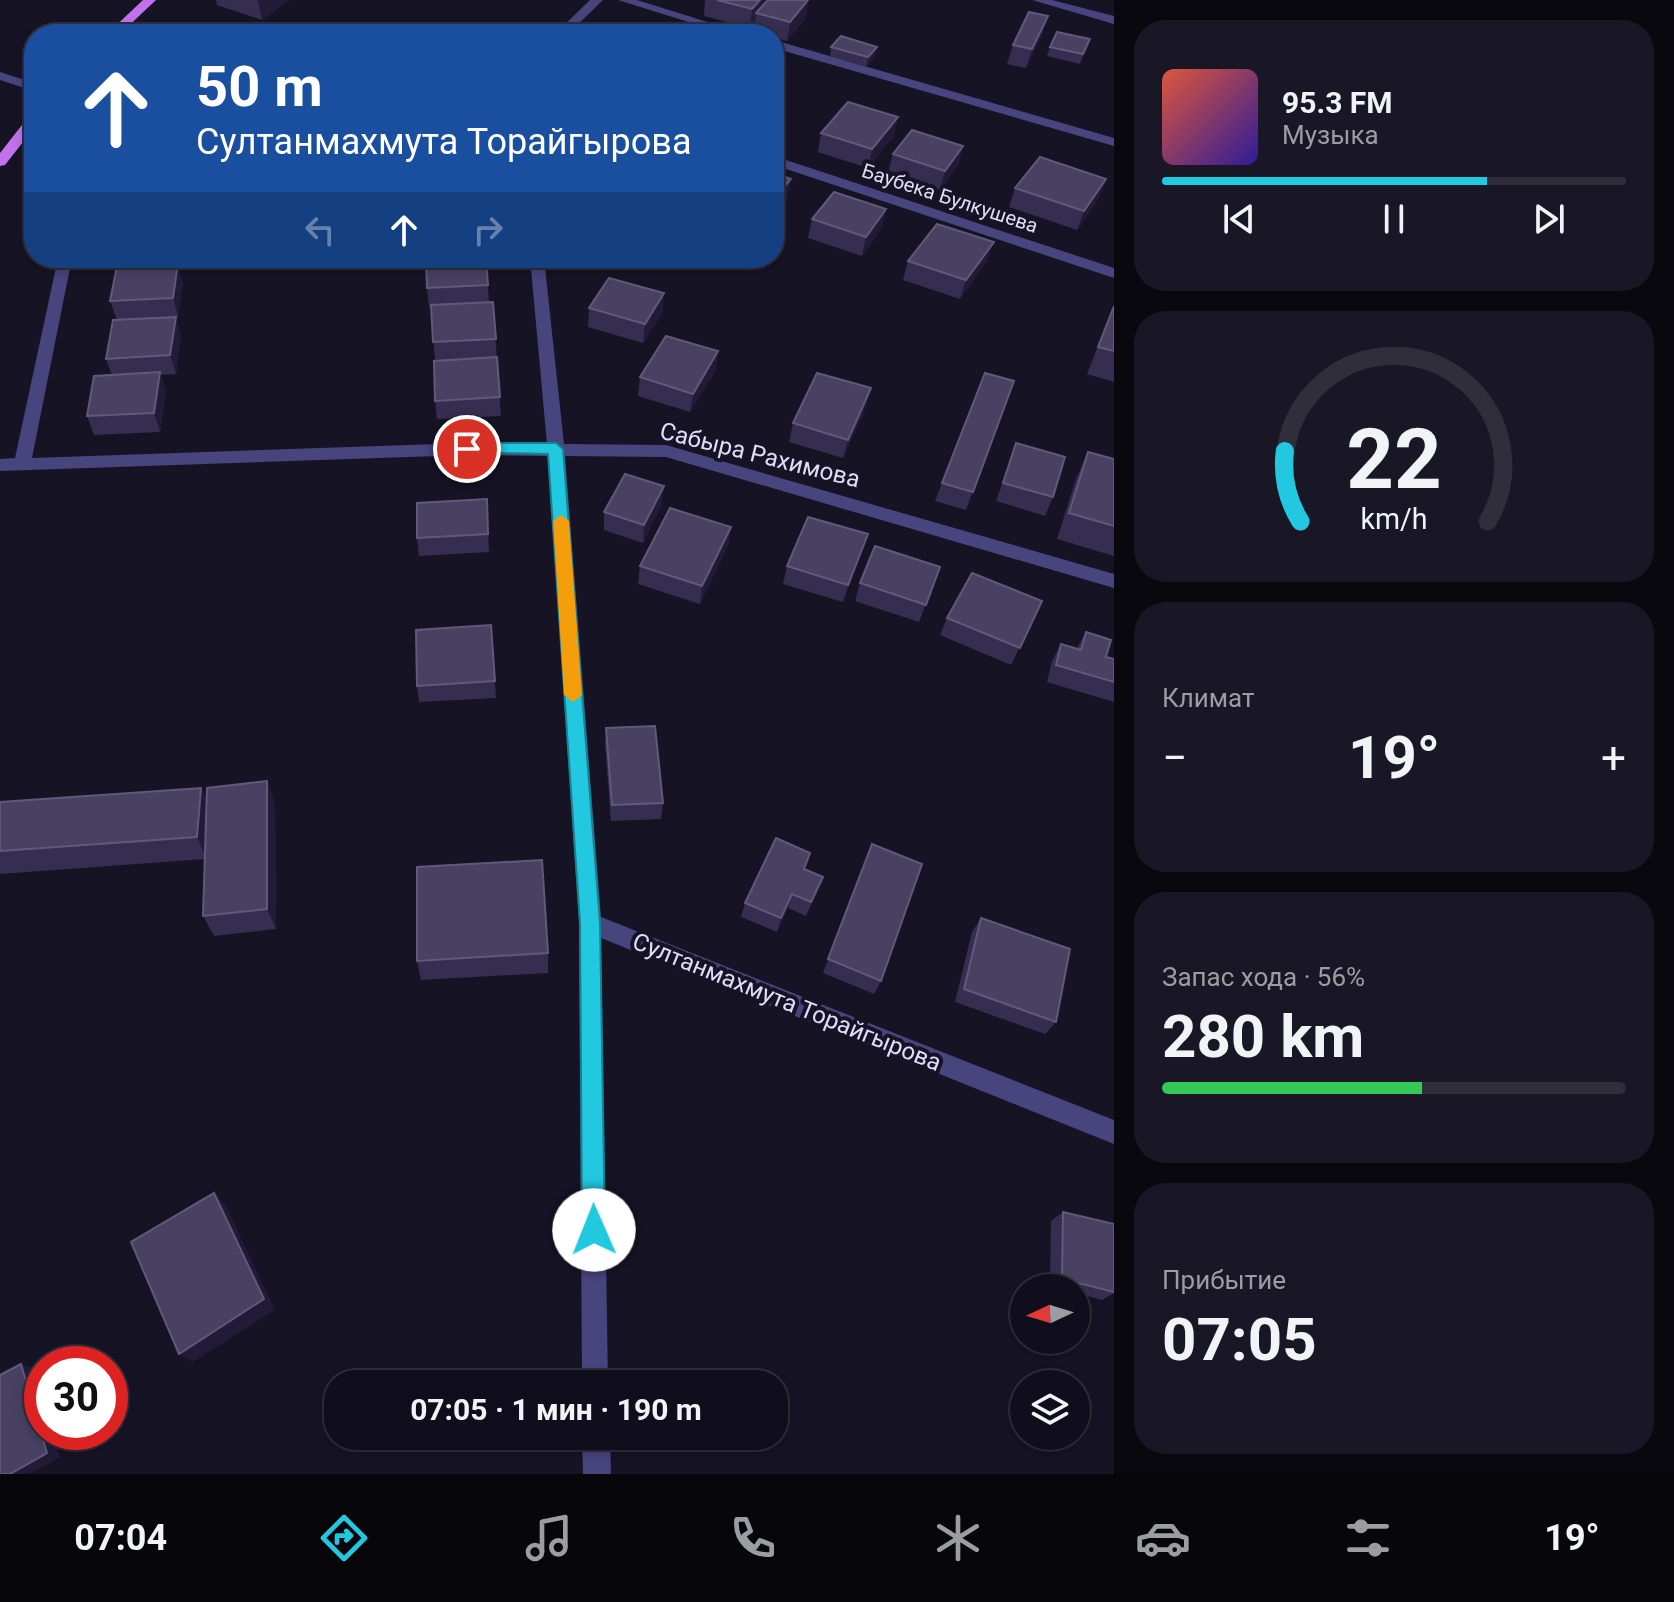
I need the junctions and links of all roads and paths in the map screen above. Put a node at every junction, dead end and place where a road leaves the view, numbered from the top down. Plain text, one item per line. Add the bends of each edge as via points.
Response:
1 (150, 0) edge
2 (597, 0) edge
3 (624, 0) edge
4 (1038, 0) edge
5 (1114, 20) edge
6 (124, 24) edge
7 (572, 24) edge
8 (706, 24) edge
9 (784, 47) edge
10 (0, 77) edge
11 (24, 84) edge
12 (24, 132) edge
13 (1114, 142) edge
14 (0, 162) edge
15 (784, 163) edge
16 (63, 268) edge
17 (538, 268) edge
18 (1114, 273) edge
19 (556, 449) junction
20 (22, 464) junction
21 (0, 465) edge
22 (1114, 581) edge
23 (590, 923) junction
24 (1114, 1132) edge
25 (595, 1370) edge
26 (596, 1450) edge
27 (597, 1474) edge

1 - 6 main road
2 - 7 street
3 - 8 street
4 - 5 street
9 - 13 street
10 - 11 street
12 - 14 main road
15 - 18 street, Баубека Булкушева
16 - 20 street
17 - 19 street
19 - 20 street, Сабыра Рахимова
19 - 22 street, Сабыра Рахимова via 666,451
19 - 23 street
20 - 21 street, Сабыра Рахимова
23 - 24 street, Султанмахмута Торайгырова
23 - 25 street
26 - 27 street

